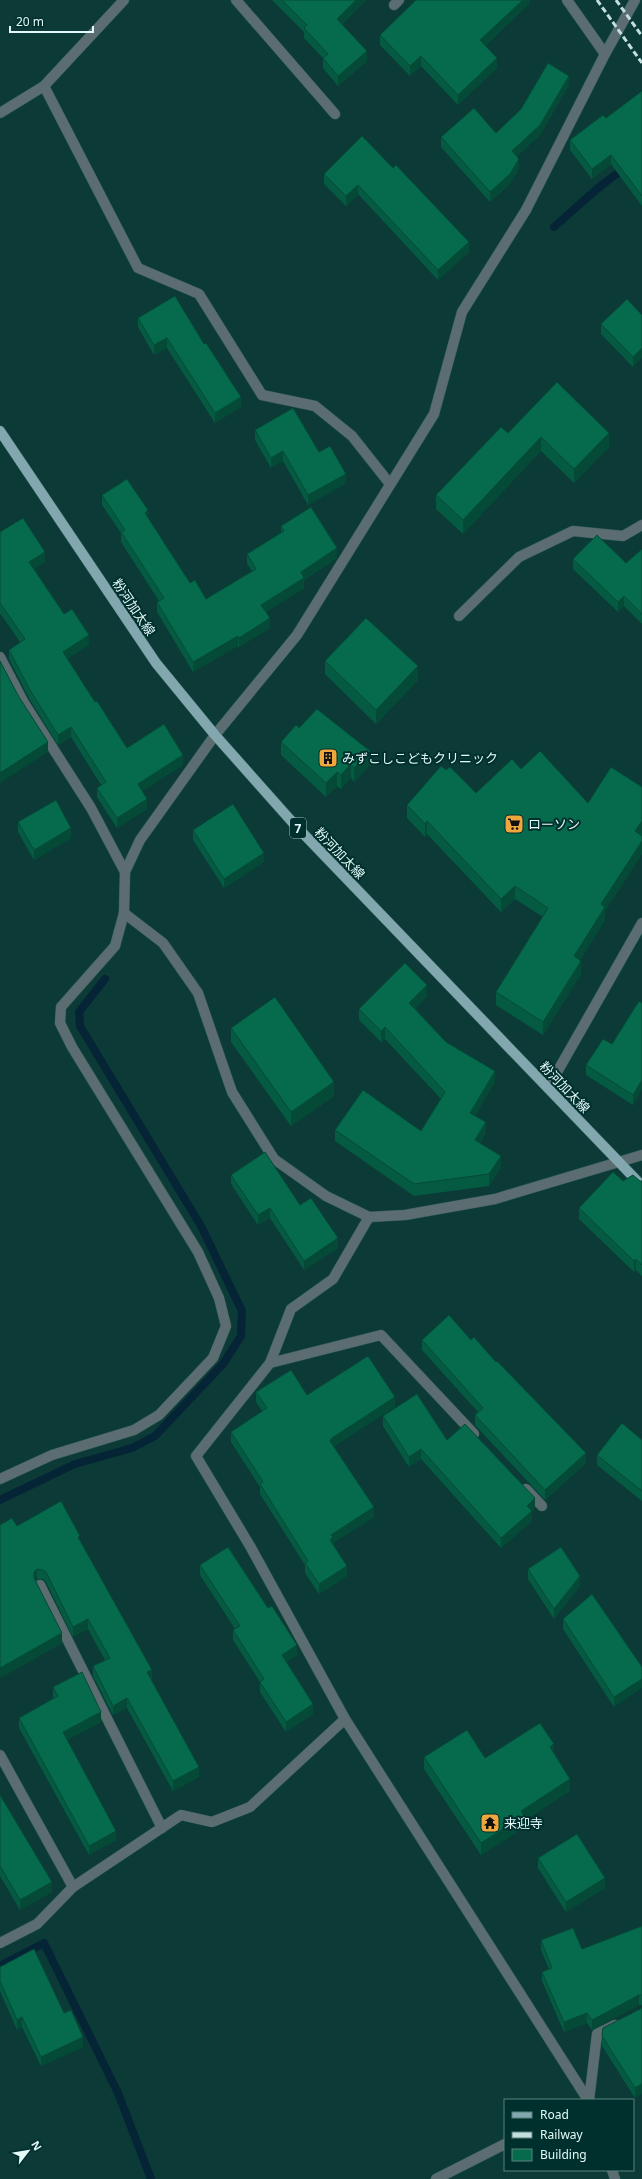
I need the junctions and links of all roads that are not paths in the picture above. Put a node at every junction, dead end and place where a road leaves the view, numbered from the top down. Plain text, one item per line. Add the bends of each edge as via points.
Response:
1 (124, 0) edge
2 (236, 0) edge
3 (567, 0) edge
4 (635, 0) edge
5 (605, 54) junction
6 (44, 86) junction
7 (0, 113) edge
8 (334, 114) dead end
9 (0, 431) edge
10 (390, 484) junction
11 (642, 525) edge
12 (459, 616) dead end
13 (0, 656) edge
14 (215, 735) junction
15 (125, 872) junction
16 (124, 913) junction
17 (642, 923) edge
18 (548, 1088) junction
19 (642, 1155) edge
20 (618, 1162) junction
21 (642, 1186) edge
22 (369, 1217) junction
23 (270, 1363) junction
24 (483, 1443) edge
25 (0, 1479) edge
26 (521, 1483) edge
27 (542, 1506) dead end
28 (40, 1585) dead end
29 (345, 1719) junction
30 (0, 1755) edge
31 (162, 1828) junction
32 (73, 1887) junction
33 (0, 1943) edge
34 (623, 2021) edge
35 (587, 2099) edge
36 (588, 2099) edge
37 (504, 2145) edge
38 (436, 2179) edge

1 - 6 street
2 - 8 street
3 - 5 street
4 - 5 street
5 - 10 street via 526,210 462,312 434,414
6 - 7 street
6 - 10 street via 138,268 198,294 262,395 315,406 352,436
9 - 14 main road, 粉河加太線 / 7 via 156,663
10 - 14 street via 297,635
11 - 12 street via 623,536 573,531 519,557
13 - 15 street via 24,703 91,808
14 - 15 street via 140,840
14 - 18 main road, 粉河加太線 / 7 via 294,824
15 - 16 street
16 - 22 street via 163,943 198,993 232,1092 274,1159 326,1196
16 - 25 street via 115,946 61,1007 60,1023 72,1047 198,1252 219,1298 226,1326 213,1358 159,1415 134,1430 52,1455
17 - 18 street
18 - 20 main road, 粉河加太線 / 7
19 - 20 street
20 - 21 main road, 粉河加太線 / 7
20 - 22 street via 496,1199 405,1215
22 - 23 street via 333,1279 291,1309
23 - 24 street via 381,1335
23 - 29 street via 196,1456 250,1546
26 - 27 street
28 - 31 street
29 - 31 street via 250,1807 212,1822 181,1815
29 - 35 street
30 - 32 street
31 - 32 street
32 - 33 street via 37,1924
34 - 36 street via 597,2034
37 - 38 street

